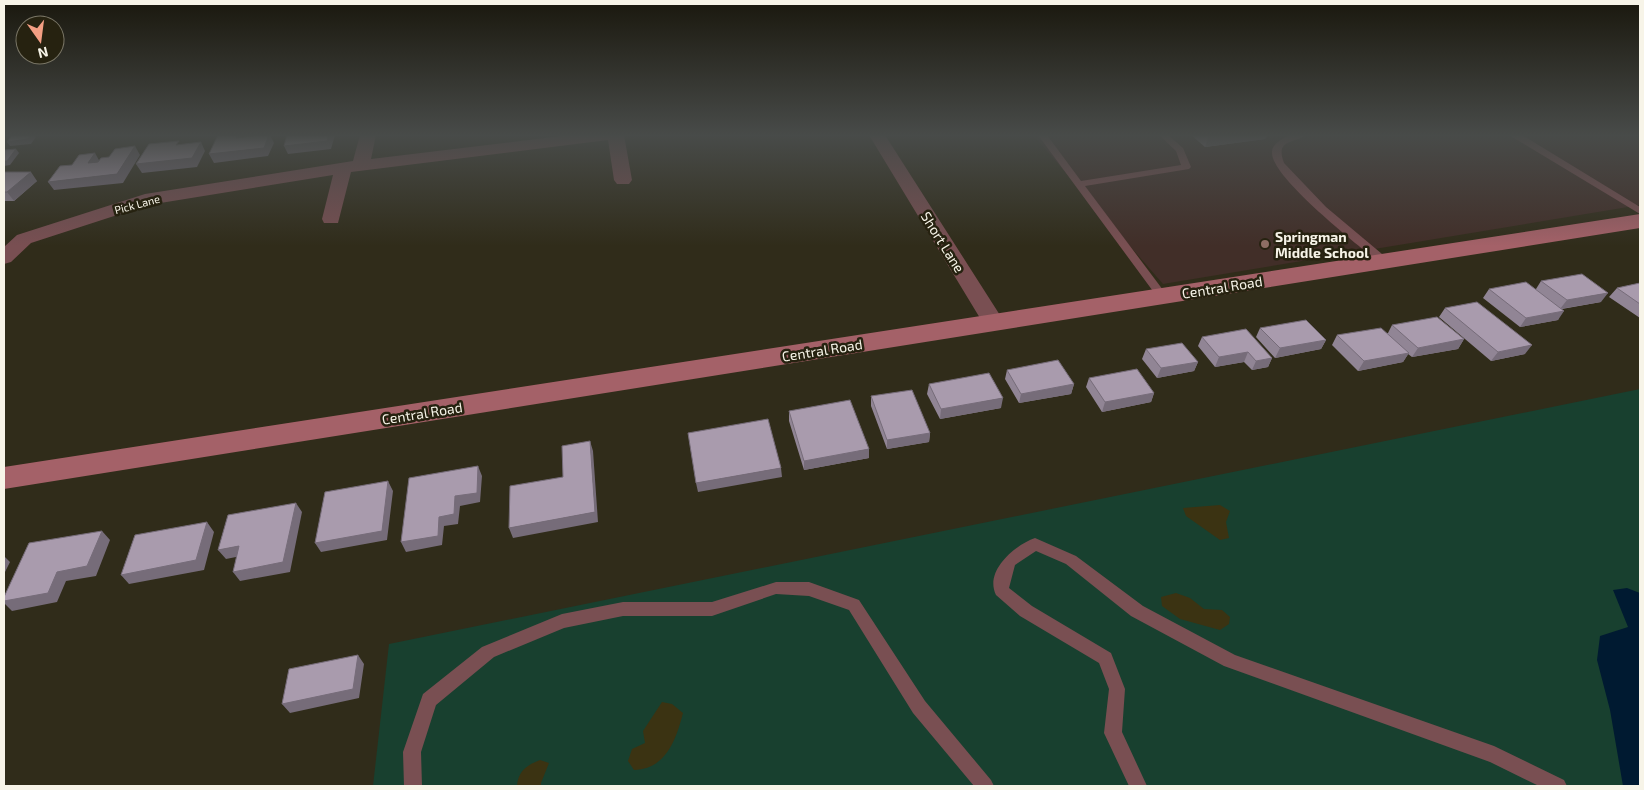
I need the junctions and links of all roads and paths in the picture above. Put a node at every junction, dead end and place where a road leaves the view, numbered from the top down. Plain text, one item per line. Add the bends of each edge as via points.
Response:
1 (321, 172) edge
2 (350, 172) edge
3 (622, 172) edge
4 (900, 172) edge
5 (1071, 172) edge
6 (1160, 172) edge
7 (1285, 172) edge
8 (1576, 172) edge
9 (623, 180) dead end
10 (1080, 184) junction
11 (1640, 211) edge
12 (332, 219) dead end
13 (1640, 221) edge
14 (4, 234) edge
15 (24, 239) junction
16 (4, 258) edge
17 (1384, 261) junction
18 (1162, 296) junction
19 (994, 323) junction
20 (4, 478) edge
21 (413, 786) edge
22 (985, 786) edge
23 (1138, 786) edge
24 (1558, 786) edge

1 - 15 street, Pick Lane via 145,200
2 - 12 street
3 - 9 street
4 - 19 street, Short Lane
5 - 10 lane
6 - 10 lane
7 - 17 lane via 1330,216
8 - 11 lane
10 - 18 lane
13 - 17 main road, Central Road
14 - 15 street
15 - 16 street
17 - 18 main road, Central Road
18 - 19 main road, Central Road
19 - 20 main road, Central Road
21 - 22 lane via 412,752 429,700 488,652 562,621 623,609 712,609 776,588 809,589 854,605 919,707
23 - 24 lane via 1113,733 1117,689 1105,658 1026,611 1001,590 1003,570 1013,556 1035,544 1071,560 1137,611 1230,662 1494,756

